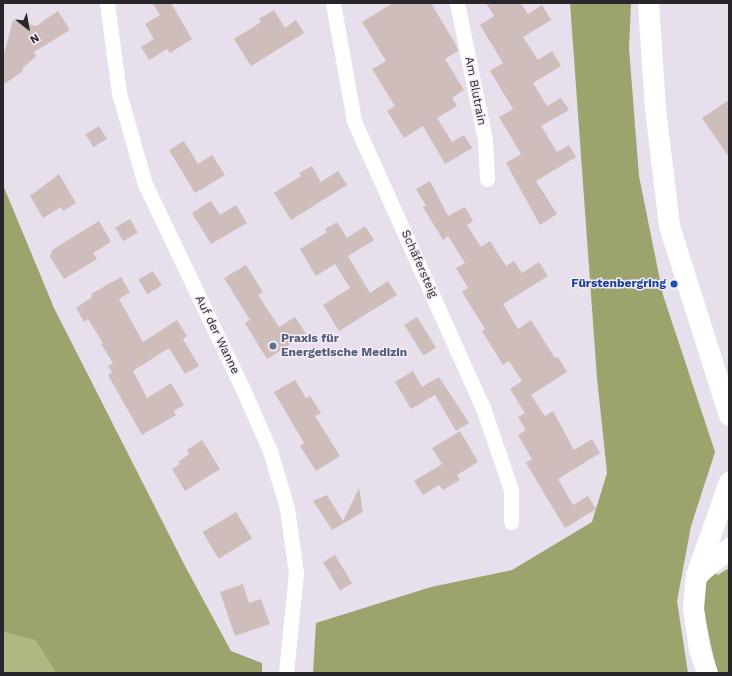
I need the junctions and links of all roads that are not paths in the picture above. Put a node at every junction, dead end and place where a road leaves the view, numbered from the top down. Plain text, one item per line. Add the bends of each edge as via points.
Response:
1 (106, 3) edge
2 (333, 3) edge
3 (457, 3) edge
4 (648, 3) edge
5 (487, 179) dead end
6 (729, 416) edge
7 (729, 482) edge
8 (511, 522) dead end
9 (729, 525) edge
10 (707, 539) junction
11 (726, 553) edge
12 (696, 575) junction
13 (286, 673) edge
14 (706, 673) edge

1 - 13 street, Auf der Wanne via 119,93 145,184 267,444 287,508 296,573
2 - 8 street, Schäfersteig via 354,121 483,408 511,490
3 - 5 street, Am Blutrain via 485,140
4 - 6 street via 655,108 669,226
7 - 10 street
9 - 10 street
10 - 12 street
11 - 12 street
12 - 14 street via 693,608 699,649

